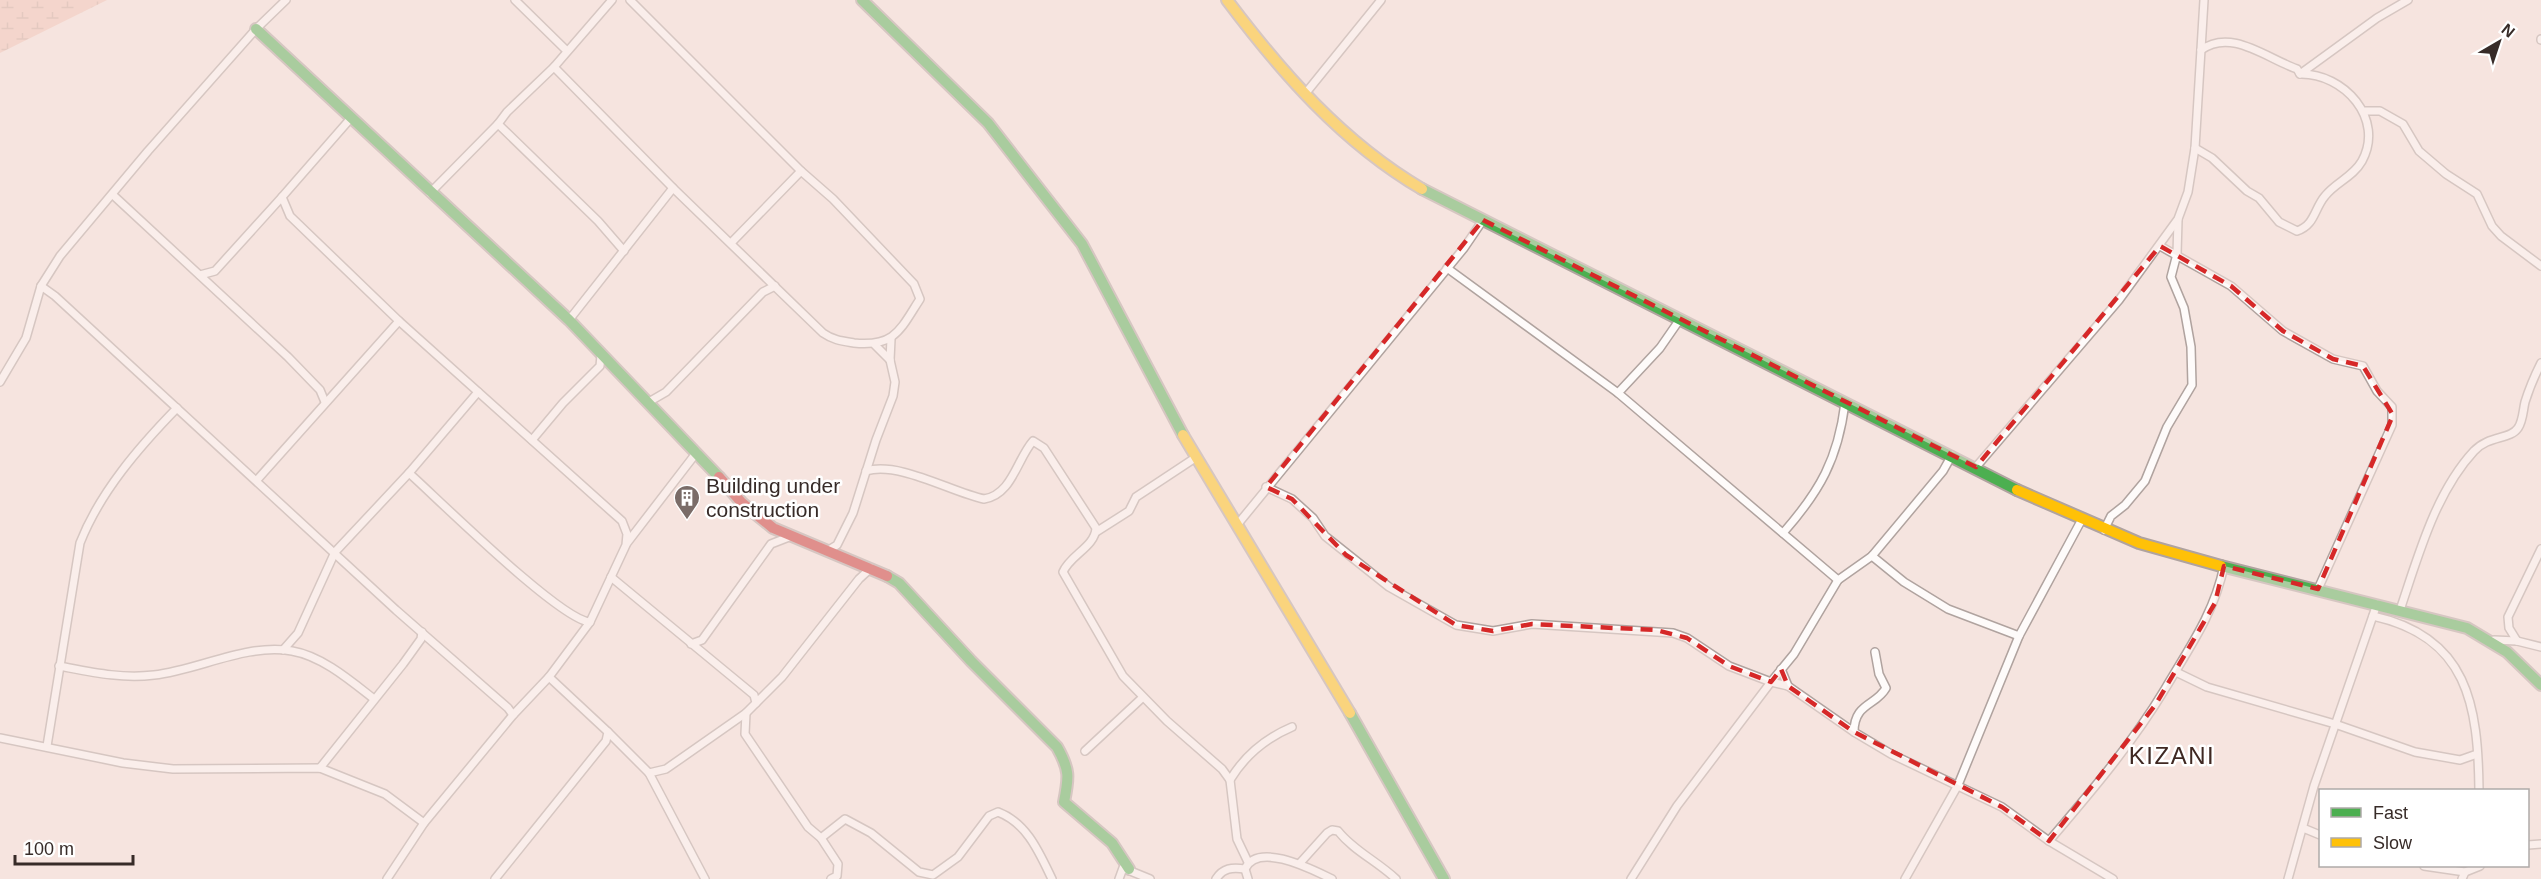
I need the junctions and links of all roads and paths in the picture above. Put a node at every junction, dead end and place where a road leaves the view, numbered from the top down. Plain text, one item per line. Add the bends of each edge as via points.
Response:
1 (286, 0) edge
2 (515, 0) edge
3 (612, 0) edge
4 (630, 0) edge
5 (862, 0) edge
6 (1227, 0) edge
7 (1381, 0) edge
8 (2204, 0) edge
9 (2408, 0) edge
10 (256, 29) junction
11 (566, 50) junction
12 (2201, 50) junction
13 (554, 67) junction
14 (2300, 74) junction
15 (1305, 93) junction
16 (2365, 111) junction
17 (351, 118) junction
18 (498, 124) junction
19 (2195, 148) junction
20 (801, 171) junction
21 (673, 188) junction
22 (430, 193) junction
23 (113, 195) junction
24 (282, 197) junction
25 (2178, 219) junction
26 (1483, 220) junction
27 (731, 243) junction
28 (2160, 246) junction
29 (624, 251) junction
30 (2177, 254) junction
31 (2541, 266) edge
32 (1448, 268) junction
33 (215, 271) junction
34 (200, 275) junction
35 (767, 279) junction
36 (41, 286) junction
37 (775, 286) junction
38 (213, 287) junction
39 (763, 292) junction
40 (569, 320) junction
41 (399, 321) junction
42 (1678, 322) junction
43 (891, 339) junction
44 (875, 345) junction
45 (601, 355) junction
46 (890, 360) junction
47 (2541, 363) edge
48 (0, 382) edge
49 (320, 390) junction
50 (335, 393) junction
51 (478, 393) junction
52 (1618, 393) junction
53 (325, 402) junction
54 (647, 403) junction
55 (1845, 403) junction
56 (177, 408) junction
57 (532, 440) junction
58 (697, 452) junction
59 (1952, 455) junction
60 (1195, 458) junction
61 (1976, 467) junction
62 (866, 471) junction
63 (409, 473) junction
64 (257, 480) junction
65 (1266, 487) junction
66 (2081, 521) junction
67 (1237, 525) junction
68 (772, 528) junction
69 (2104, 530) junction
70 (1096, 532) junction
71 (1783, 533) junction
72 (789, 537) junction
73 (771, 544) junction
74 (626, 545) junction
75 (2541, 549) edge
76 (827, 551) junction
77 (335, 552) junction
78 (1872, 556) junction
79 (345, 561) junction
80 (331, 565) junction
81 (2224, 566) junction
82 (871, 568) junction
83 (611, 577) junction
84 (1838, 580) junction
85 (2318, 589) junction
86 (2377, 604) junction
87 (2400, 610) junction
88 (2373, 616) junction
89 (590, 622) junction
90 (422, 632) junction
91 (2019, 636) junction
92 (2494, 640) junction
93 (2517, 641) junction
94 (691, 644) junction
95 (2541, 647) edge
96 (283, 650) junction
97 (1875, 652) dead end
98 (59, 666) junction
99 (1781, 669) junction
100 (2176, 672) junction
101 (549, 677) junction
102 (1771, 682) junction
103 (2541, 685) edge
104 (1788, 686) junction
105 (1142, 698) junction
106 (374, 699) junction
107 (756, 703) junction
108 (746, 713) junction
109 (513, 715) junction
110 (2335, 724) junction
111 (1292, 727) dead end
112 (608, 732) junction
113 (1854, 732) junction
114 (0, 738) edge
115 (47, 746) junction
116 (1085, 752) dead end
117 (2477, 754) junction
118 (320, 768) junction
119 (649, 773) junction
120 (1230, 780) junction
121 (1958, 785) junction
122 (2479, 789) edge
123 (424, 823) junction
124 (2303, 828) junction
125 (2319, 835) edge
126 (821, 838) junction
127 (2049, 842) junction
128 (1300, 863) junction
129 (1246, 865) junction
130 (2428, 867) edge
131 (2478, 867) edge
132 (1129, 869) junction
133 (2464, 876) edge
134 (387, 879) edge
135 (495, 879) edge
136 (705, 879) edge
137 (831, 879) edge
138 (1052, 879) edge
139 (1119, 879) edge
140 (1150, 879) edge
141 (1215, 879) edge
142 (1248, 879) edge
143 (1332, 879) edge
144 (1396, 879) edge
145 (1444, 879) edge
146 (1631, 879) edge
147 (1905, 879) edge
148 (2113, 879) edge
149 (2288, 879) edge

1 - 10 street
2 - 11 street
3 - 11 street
4 - 20 street
5 - 60 street via 988,123 1082,244
6 - 15 street via 1277,65
7 - 15 street
8 - 12 street
9 - 14 street
10 - 17 street
10 - 23 street
11 - 13 street
12 - 14 street via 2212,42 2226,40 2297,69
12 - 19 street
13 - 18 street
13 - 21 street
14 - 16 street via 2325,78
15 - 26 street via 1373,157
16 - 19 street via 2370,137 2362,160 2348,178 2324,196 2306,228 2297,231 2279,222 2259,198
16 - 31 street via 2380,111 2403,124 2419,151 2477,194 2501,236
17 - 22 street
17 - 24 street
18 - 22 street
18 - 29 street
19 - 25 street via 2188,192
20 - 27 street
20 - 43 street via 833,199 919,291 920,299
21 - 27 street
21 - 29 street
22 - 40 street
23 - 34 street
23 - 36 street via 60,256
24 - 33 street
24 - 41 street via 290,216
25 - 28 street
25 - 30 street
26 - 32 street
26 - 42 street
27 - 35 street
28 - 30 street
28 - 61 street via 2119,300
29 - 40 street
30 - 69 street via 2171,277 2184,308 2191,346 2192,385 2167,427 2145,481 2111,516
30 - 85 street via 2231,286 2283,331 2333,359 2363,366 2392,408 2392,426
32 - 52 street
32 - 65 street
33 - 34 street
33 - 38 street
34 - 38 street
35 - 37 street
35 - 39 street
36 - 48 street via 26,338
36 - 56 street
37 - 39 street
37 - 44 street via 831,338
38 - 49 street
39 - 54 street via 666,392
40 - 45 street
41 - 50 street
41 - 51 street
42 - 52 street via 1660,348
42 - 55 street
43 - 44 street
43 - 46 street
44 - 46 street
45 - 54 street
45 - 57 street via 600,366
46 - 62 street via 895,382 893,396
47 - 87 street via 2518,428 2484,443 2452,484 2422,546
49 - 50 street
49 - 53 street
50 - 53 street
51 - 57 street
51 - 63 street
52 - 71 street
53 - 64 street
54 - 58 street
55 - 59 street
55 - 71 street via 1823,483
56 - 64 street
56 - 98 street via 144,444 91,516 80,543
57 - 74 street via 622,521
58 - 68 street via 742,503
58 - 74 street
59 - 61 street
59 - 78 street
60 - 67 street
60 - 70 street via 1136,497 1129,511
61 - 66 street
62 - 70 street via 920,477 971,496 993,498 1008,485 1034,441 1050,457 1088,513
62 - 76 street via 846,532
63 - 77 street
63 - 89 street via 553,602
64 - 77 street
65 - 67 street
65 - 102 street via 1292,499 1325,536 1389,587 1456,625 1493,631 1532,624 1673,633 1729,666
66 - 69 street
66 - 91 street
67 - 145 street via 1319,658
68 - 72 street
68 - 73 street
69 - 81 street via 2148,547
70 - 105 street via 1088,545 1067,562 1063,572 1123,676
71 - 84 street
72 - 73 street
72 - 76 street
73 - 94 street via 702,640
74 - 83 street
75 - 93 street via 2508,616 2509,628
76 - 82 street
77 - 79 street
77 - 80 street
78 - 84 street
78 - 91 street via 1904,582 1948,609
79 - 80 street
79 - 90 street
80 - 96 street via 298,633
81 - 85 street
81 - 100 street via 2215,603
82 - 107 street
82 - 132 street via 899,583 1014,705 1044,731 1066,763 1069,776 1064,802 1112,843
83 - 89 street
83 - 94 street
84 - 99 street
85 - 86 street
86 - 87 street
86 - 88 street
87 - 92 street via 2467,628
88 - 110 street
88 - 117 street via 2397,621 2449,656 2471,700 2477,726
89 - 101 street
90 - 106 street via 409,656
90 - 109 street
91 - 121 street
92 - 93 street
92 - 103 street via 2522,662
93 - 95 street
94 - 107 street via 754,695
96 - 98 street via 246,654 155,675 112,677
96 - 106 street via 295,651 337,671
97 - 113 street via 1886,688 1864,705 1854,722
98 - 115 street
99 - 102 street
99 - 104 street
100 - 110 street via 2207,687
100 - 127 street via 2138,730
101 - 109 street
101 - 112 street
102 - 104 street
102 - 146 street via 1677,806
104 - 113 street
105 - 116 street
105 - 120 street via 1203,750
106 - 118 street
107 - 108 street
108 - 119 street via 666,769
108 - 126 street via 745,734 808,827
109 - 123 street
110 - 117 street via 2445,759 2467,760
110 - 124 street
111 - 120 street via 1262,742
112 - 119 street
112 - 135 street via 598,752
113 - 121 street
114 - 115 street
115 - 118 street via 123,764 173,769
117 - 122 street
118 - 123 street via 385,794
119 - 136 street
120 - 129 street via 1237,839
121 - 127 street via 2002,807
121 - 147 street
123 - 134 street
124 - 125 street
124 - 149 street
126 - 137 street via 838,864 837,876
126 - 138 street via 845,819 871,833 919,872 933,875 958,857 988,816 998,812 1025,831
127 - 148 street
128 - 129 street via 1258,857
128 - 143 street
128 - 144 street via 1327,833 1338,831 1350,846
129 - 141 street via 1222,871
129 - 142 street
130 - 133 street
131 - 133 street
132 - 139 street via 1121,870
132 - 140 street

